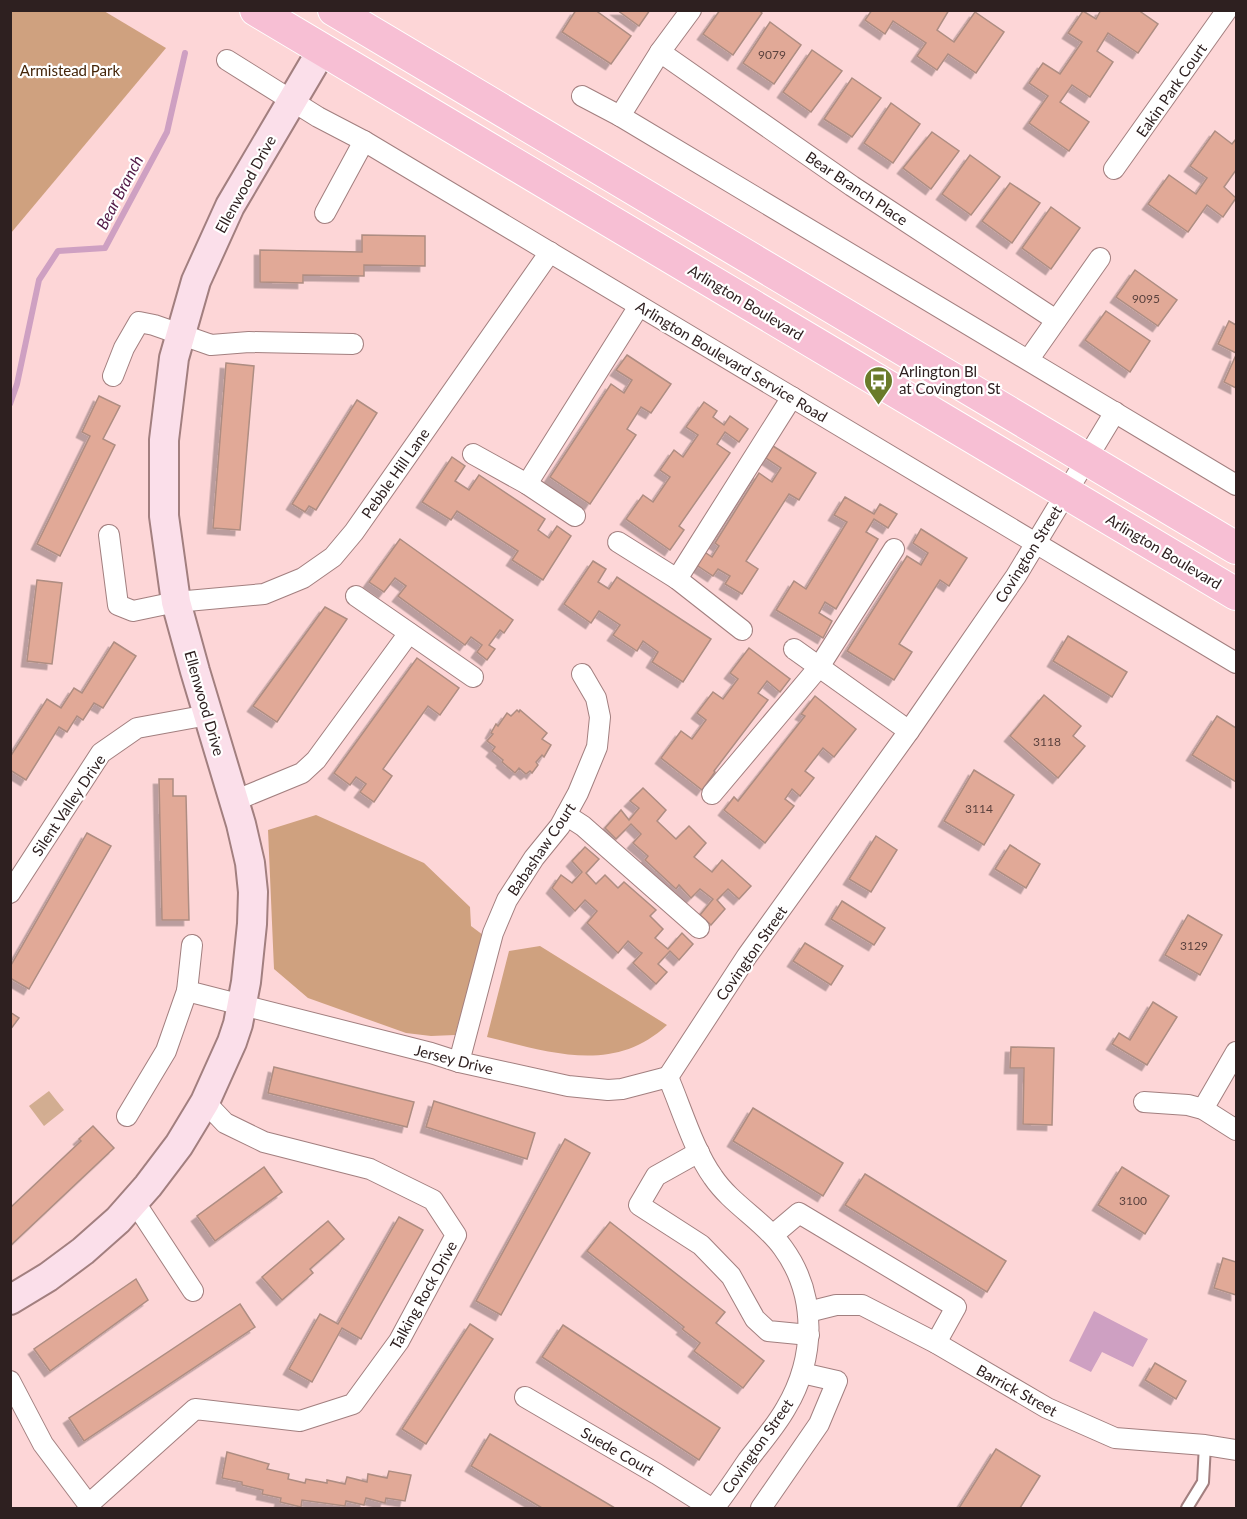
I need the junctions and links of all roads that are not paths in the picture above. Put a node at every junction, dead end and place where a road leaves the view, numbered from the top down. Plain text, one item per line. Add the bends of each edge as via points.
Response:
1 (256, 10) edge
2 (334, 10) edge
3 (691, 10) edge
4 (1228, 10) edge
5 (1236, 23) edge
6 (322, 50) junction
7 (660, 52) junction
8 (226, 60) dead end
9 (582, 96) dead end
10 (291, 100) junction
11 (620, 116) junction
12 (364, 141) junction
13 (1114, 169) dead end
14 (325, 213) dead end
15 (550, 252) junction
16 (1100, 258) dead end
17 (639, 306) junction
18 (1056, 320) junction
19 (182, 334) junction
20 (353, 344) dead end
21 (1029, 359) junction
22 (113, 376) dead end
23 (792, 397) junction
24 (1115, 412) junction
25 (473, 453) dead end
26 (1086, 460) junction
27 (527, 484) junction
28 (1236, 484) edge
29 (1066, 492) junction
30 (575, 516) dead end
31 (109, 535) dead end
32 (618, 542) dead end
33 (1035, 543) junction
34 (1236, 548) edge
35 (894, 549) dead end
36 (677, 579) junction
37 (1236, 594) edge
38 (356, 596) dead end
39 (177, 602) junction
40 (742, 630) dead end
41 (409, 633) junction
42 (794, 649) dead end
43 (1236, 663) edge
44 (819, 667) junction
45 (582, 674) dead end
46 (473, 677) dead end
47 (208, 715) junction
48 (909, 730) junction
49 (712, 794) dead end
50 (234, 801) junction
51 (566, 815) junction
52 (10, 893) edge
53 (699, 928) dead end
54 (192, 945) dead end
55 (187, 991) junction
56 (243, 1004) junction
57 (1236, 1052) edge
58 (459, 1062) junction
59 (668, 1077) junction
60 (205, 1102) junction
61 (1144, 1102) dead end
62 (1203, 1109) junction
63 (127, 1116) dead end
64 (1236, 1130) edge
65 (699, 1152) junction
66 (134, 1201) junction
67 (773, 1235) junction
68 (193, 1290) dead end
69 (10, 1300) edge
70 (808, 1312) junction
71 (809, 1335) junction
72 (936, 1343) junction
73 (802, 1373) junction
74 (10, 1381) edge
75 (525, 1396) dead end
76 (1205, 1445) junction
77 (1236, 1450) edge
78 (90, 1507) edge
79 (715, 1508) edge
80 (761, 1509) edge
81 (1187, 1509) edge

1 - 6 main road, Arlington Boulevard
2 - 26 main road
3 - 7 street
4 - 5 street
4 - 13 street, Eakin Park Court
6 - 10 street, Ellenwood Drive
6 - 29 main road, Arlington Boulevard
7 - 11 street
7 - 18 street, Bear Branch Place via 852,186
8 - 10 street, Arlington Boulevard Service Road
9 - 11 street
10 - 12 street, Arlington Boulevard Service Road
10 - 19 street, Ellenwood Drive via 230,206 196,281
11 - 21 street
12 - 14 street
12 - 15 street, Arlington Boulevard Service Road
15 - 17 street, Arlington Boulevard Service Road
15 - 39 street, Pebble Hill Lane via 333,557 303,578 264,594
16 - 18 street
17 - 23 street, Arlington Boulevard Service Road
17 - 27 street
18 - 21 street
19 - 20 street via 211,345
19 - 22 street via 139,322
19 - 39 street, Ellenwood Drive via 168,393 163,467 164,516
21 - 24 street
23 - 33 street, Arlington Boulevard Service Road
23 - 36 street
24 - 26 street, Covington Street
24 - 28 street
25 - 27 street
26 - 29 street, Covington Street
26 - 34 main road
27 - 30 street
29 - 33 street, Covington Street
29 - 37 main road, Arlington Boulevard
31 - 39 street, Pebble Hill Lane via 118,605 133,611
32 - 36 street
33 - 43 street, Arlington Boulevard Service Road
33 - 48 street, Covington Street
35 - 44 street
36 - 40 street
38 - 41 street
39 - 47 street, Ellenwood Drive
41 - 46 street
41 - 50 street via 316,760 302,773
42 - 44 street
44 - 48 street
44 - 49 street
45 - 51 street, Babashaw Court via 596,698 600,717 597,747
47 - 50 street, Ellenwood Drive
47 - 52 street, Silent Valley Drive via 137,728 101,753
48 - 59 street, Covington Street via 747,956
50 - 56 street, Ellenwood Drive via 253,892
51 - 53 street
51 - 58 street, Babashaw Court via 507,900 494,933
54 - 55 street
55 - 56 street, Jersey Drive
55 - 63 street via 166,1051
56 - 58 street, Jersey Drive
56 - 60 street, Ellenwood Drive via 232,1042
57 - 62 street
58 - 59 street, Jersey Drive via 568,1086 608,1090
59 - 65 street, Covington Street
60 - 66 street, Ellenwood Drive via 179,1145
60 - 78 street, Talking Rock Drive via 225,1123 264,1142 370,1169 433,1200 456,1235 399,1341 352,1404 300,1421 195,1409
61 - 62 street via 1178,1103
62 - 64 street
65 - 67 street, Covington Street via 712,1177 730,1198
65 - 71 street via 656,1176 639,1204 701,1245 731,1276 755,1319 768,1331
66 - 68 street
66 - 69 street, Ellenwood Drive via 83,1251
67 - 70 street, Covington Street via 798,1275
67 - 72 street via 799,1213 956,1307
70 - 71 street, Covington Street
70 - 72 street, Barrick Street via 836,1305 862,1305
71 - 73 street, Covington Street
72 - 76 street, Barrick Street via 1047,1408 1115,1438
73 - 79 street, Covington Street via 786,1409
73 - 80 street via 837,1381 819,1424
74 - 78 street via 43,1444
75 - 79 street, Suede Court
76 - 77 street, Barrick Street
76 - 81 lane via 1203,1482

